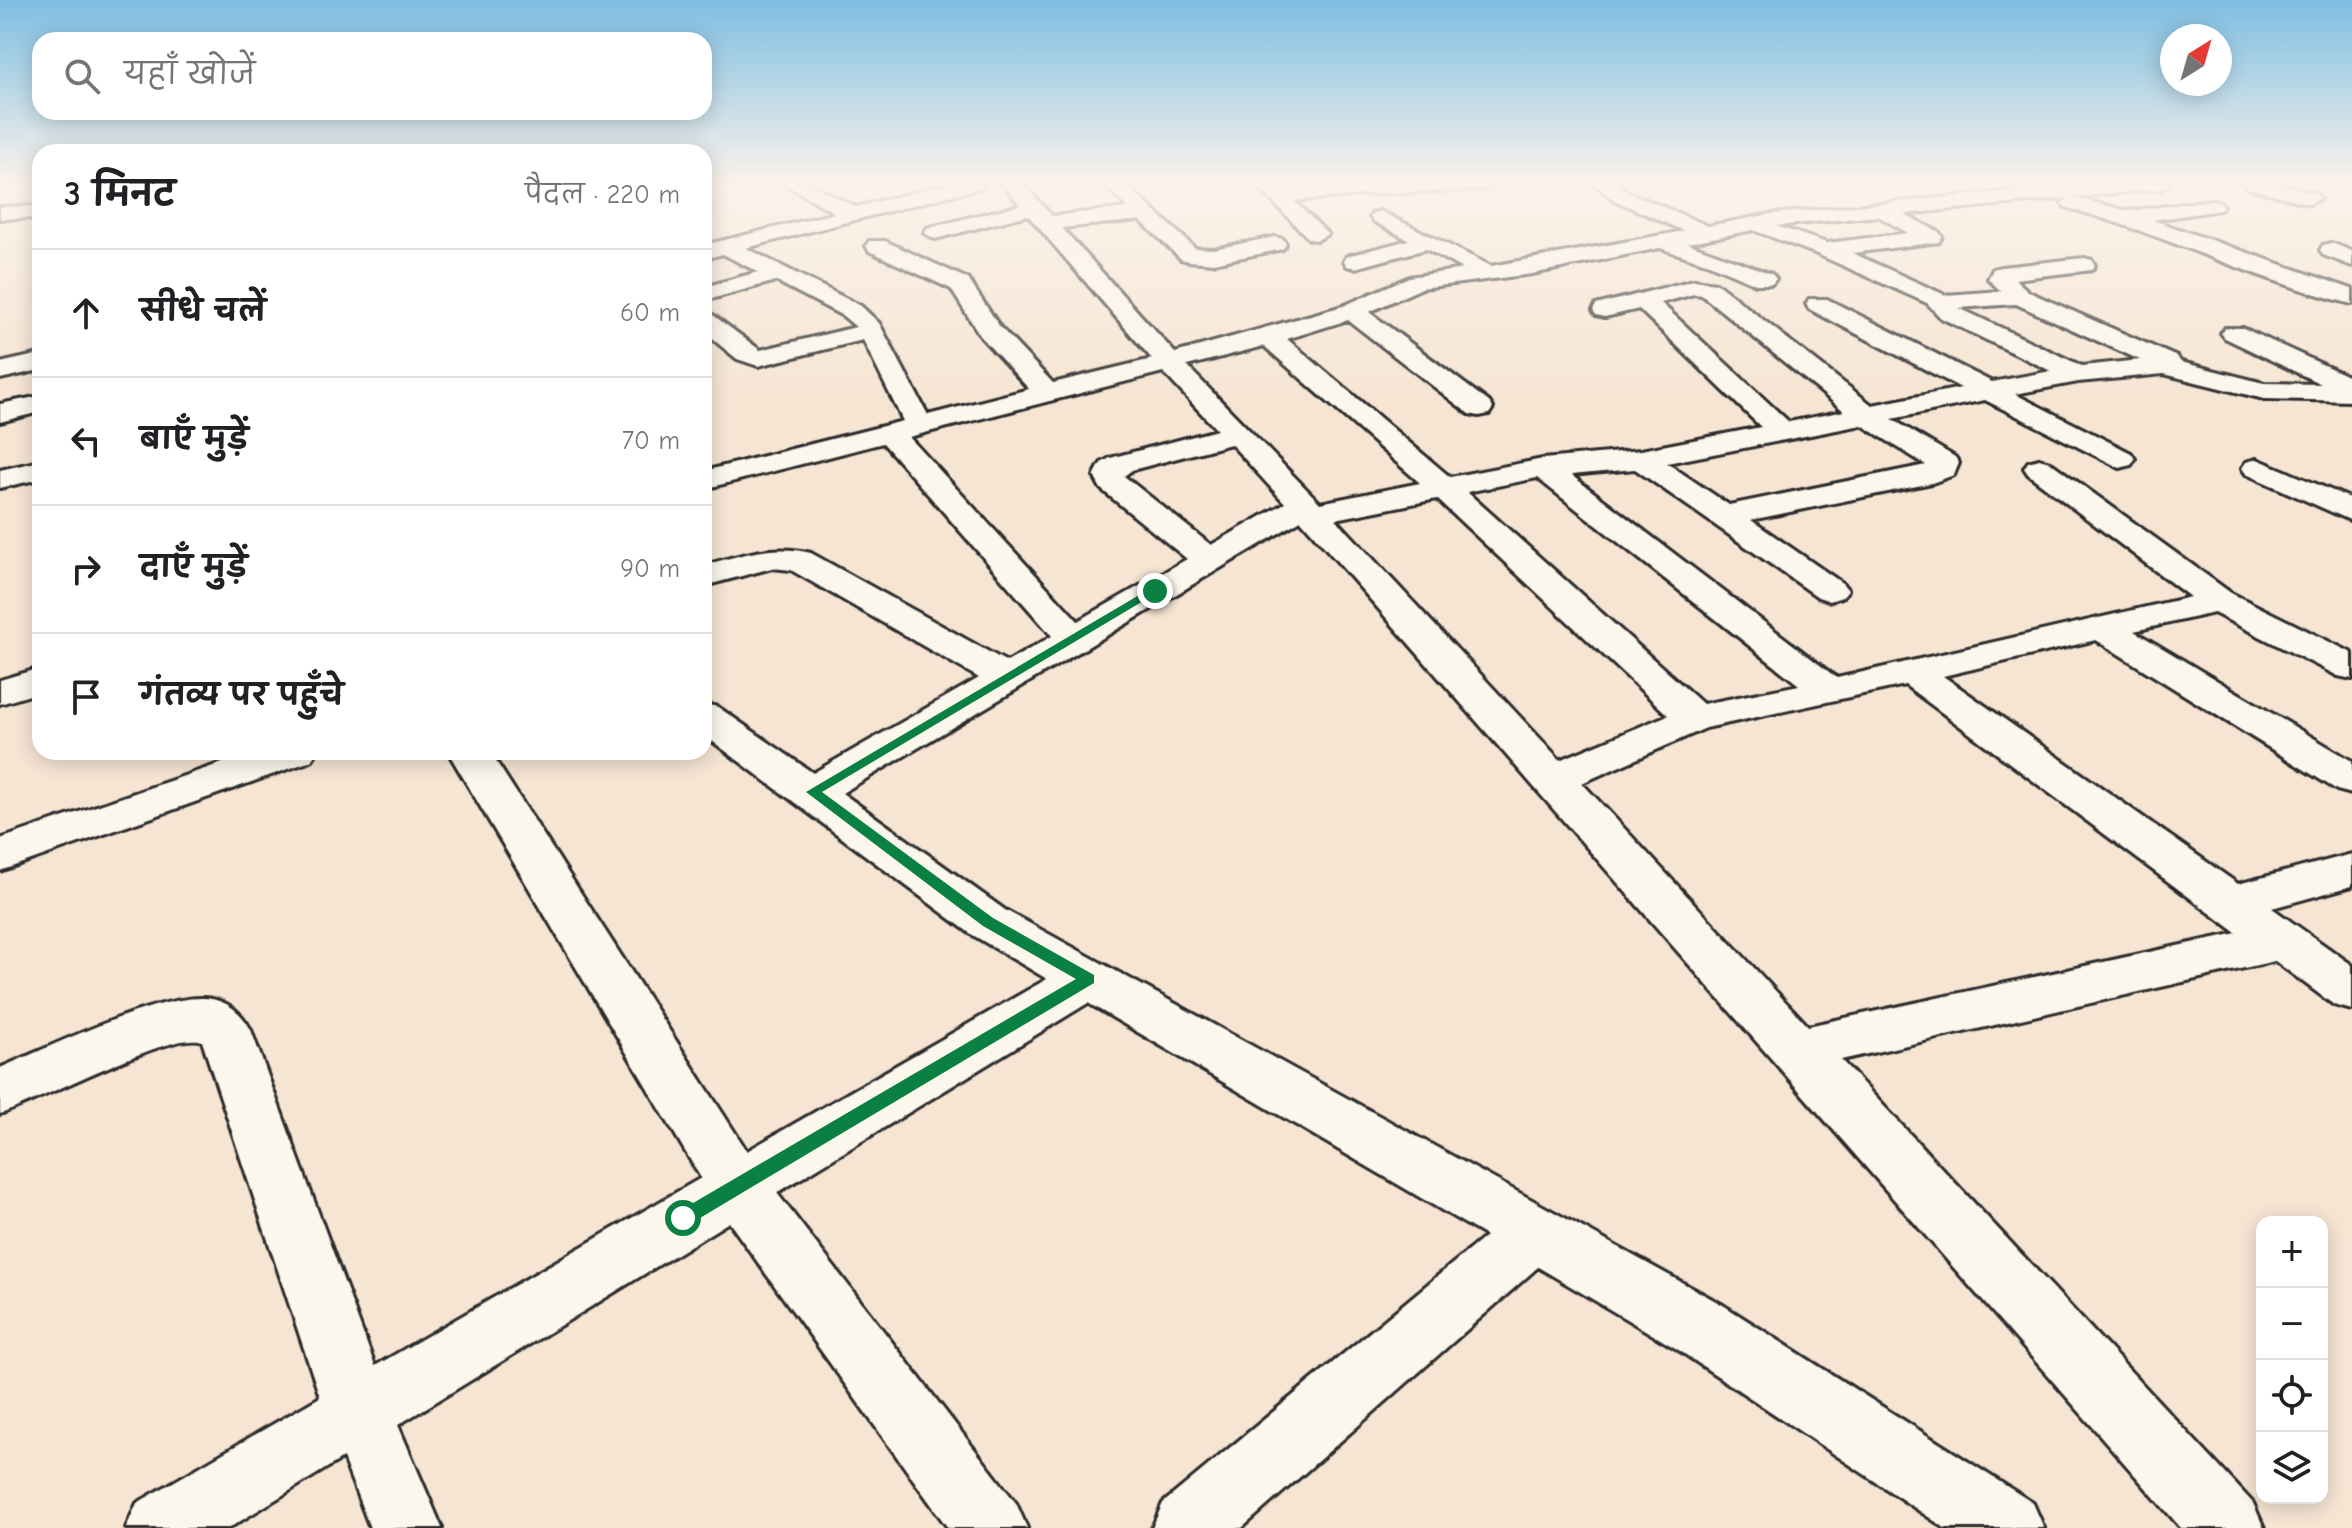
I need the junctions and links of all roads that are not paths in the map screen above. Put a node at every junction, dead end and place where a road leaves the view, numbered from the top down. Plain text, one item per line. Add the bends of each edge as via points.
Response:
1 (728, 254) edge
2 (895, 254) edge
3 (1074, 254) edge
4 (1191, 254) edge
5 (1219, 254) edge
6 (1381, 254) edge
7 (1452, 254) edge
8 (1508, 254) edge
9 (1597, 254) edge
10 (1701, 254) edge
11 (1837, 254) edge
12 (2225, 254) edge
13 (1355, 261) dead end
14 (2084, 265) dead end
15 (1532, 267) junction
16 (1484, 271) junction
17 (779, 273) junction
18 (1764, 279) dead end
19 (712, 292) edge
20 (2016, 295) junction
21 (2352, 297) edge
22 (1644, 300) junction
23 (1940, 302) junction
24 (1818, 304) dead end
25 (1605, 310) dead end
26 (1352, 311) junction
27 (712, 326) edge
28 (871, 331) junction
29 (2234, 333) dead end
30 (1269, 337) junction
31 (1169, 362) junction
32 (32, 364) edge
33 (2177, 367) junction
34 (0, 371) edge
35 (2078, 374) junction
36 (2352, 390) edge
37 (1994, 392) junction
38 (1047, 393) junction
39 (32, 406) edge
40 (1479, 408) dead end
41 (0, 413) edge
42 (1868, 416) junction
43 (904, 428) junction
44 (1783, 432) junction
45 (1235, 434) junction
46 (1641, 459) junction
47 (2120, 459) dead end
48 (1543, 468) junction
49 (2039, 468) dead end
50 (2257, 468) dead end
51 (32, 472) edge
52 (712, 476) edge
53 (0, 479) edge
54 (1443, 487) junction
55 (1308, 509) junction
56 (2352, 511) edge
57 (1723, 516) junction
58 (1209, 560) junction
59 (712, 574) edge
60 (1830, 590) dead end
61 (2218, 601) junction
62 (2102, 628) junction
63 (1073, 638) junction
64 (2352, 668) edge
65 (1912, 672) junction
66 (1005, 677) junction
67 (32, 682) edge
68 (1830, 691) junction
69 (0, 692) edge
70 (1695, 718) junction
71 (712, 722) edge
72 (273, 760) edge
73 (474, 760) edge
74 (1553, 779) junction
75 (2352, 780) edge
76 (812, 792) junction
77 (0, 855) edge
78 (2352, 870) edge
79 (2231, 903) junction
80 (2282, 941) junction
81 (1088, 979) junction
82 (2352, 991) edge
83 (1798, 1049) junction
84 (0, 1092) edge
85 (737, 1186) junction
86 (1535, 1232) junction
87 (358, 1412) junction
88 (162, 1528) edge
89 (406, 1528) edge
90 (991, 1528) edge
91 (1188, 1528) edge
92 (2008, 1528) edge
93 (2228, 1528) edge

1 - 17 street
2 - 38 street via 960,284 990,332
3 - 31 street
4 - 5 street
6 - 13 street
7 - 16 street
8 - 15 street
9 - 15 street
10 - 18 street
11 - 23 street
12 - 21 street
14 - 20 street via 2001,274
15 - 16 street
16 - 26 street via 1417,282
17 - 19 street
17 - 28 street via 852,311
20 - 23 street
20 - 33 street
22 - 25 street
22 - 42 street via 1708,288
22 - 44 street
23 - 35 street via 1950,313
24 - 37 street
26 - 30 street
26 - 40 street
27 - 28 street via 758,358
28 - 43 street
29 - 36 street
30 - 31 street
30 - 54 street
31 - 38 street
31 - 45 street
32 - 34 street
33 - 35 street
33 - 36 street via 2264,391
35 - 37 street
37 - 42 street
37 - 47 street
38 - 43 street
39 - 41 street
42 - 44 street
42 - 57 street via 1937,456 1943,469
43 - 52 street
43 - 63 street
44 - 46 street
45 - 55 street
45 - 58 street via 1121,464 1109,476
46 - 48 street
46 - 57 street
48 - 54 street
48 - 68 street
49 - 61 street
50 - 56 street
51 - 53 street
54 - 55 street
54 - 70 street
55 - 58 street
55 - 74 street
57 - 60 street
58 - 63 street
59 - 66 street via 771,558 799,560
61 - 62 street
61 - 64 street
62 - 65 street
62 - 75 street
63 - 66 street
65 - 68 street
65 - 79 street
66 - 76 street
67 - 69 street
68 - 70 street
70 - 74 street
71 - 76 street
72 - 77 street
73 - 85 street
74 - 83 street
76 - 81 street via 988,922
78 - 79 street
79 - 80 street
80 - 82 street
80 - 83 street
81 - 85 street
81 - 86 street
83 - 93 street
84 - 87 street via 185,1018 208,1017 225,1030
85 - 87 street
85 - 90 street
86 - 91 street
86 - 92 street via 1700,1327
87 - 88 street
87 - 89 street

